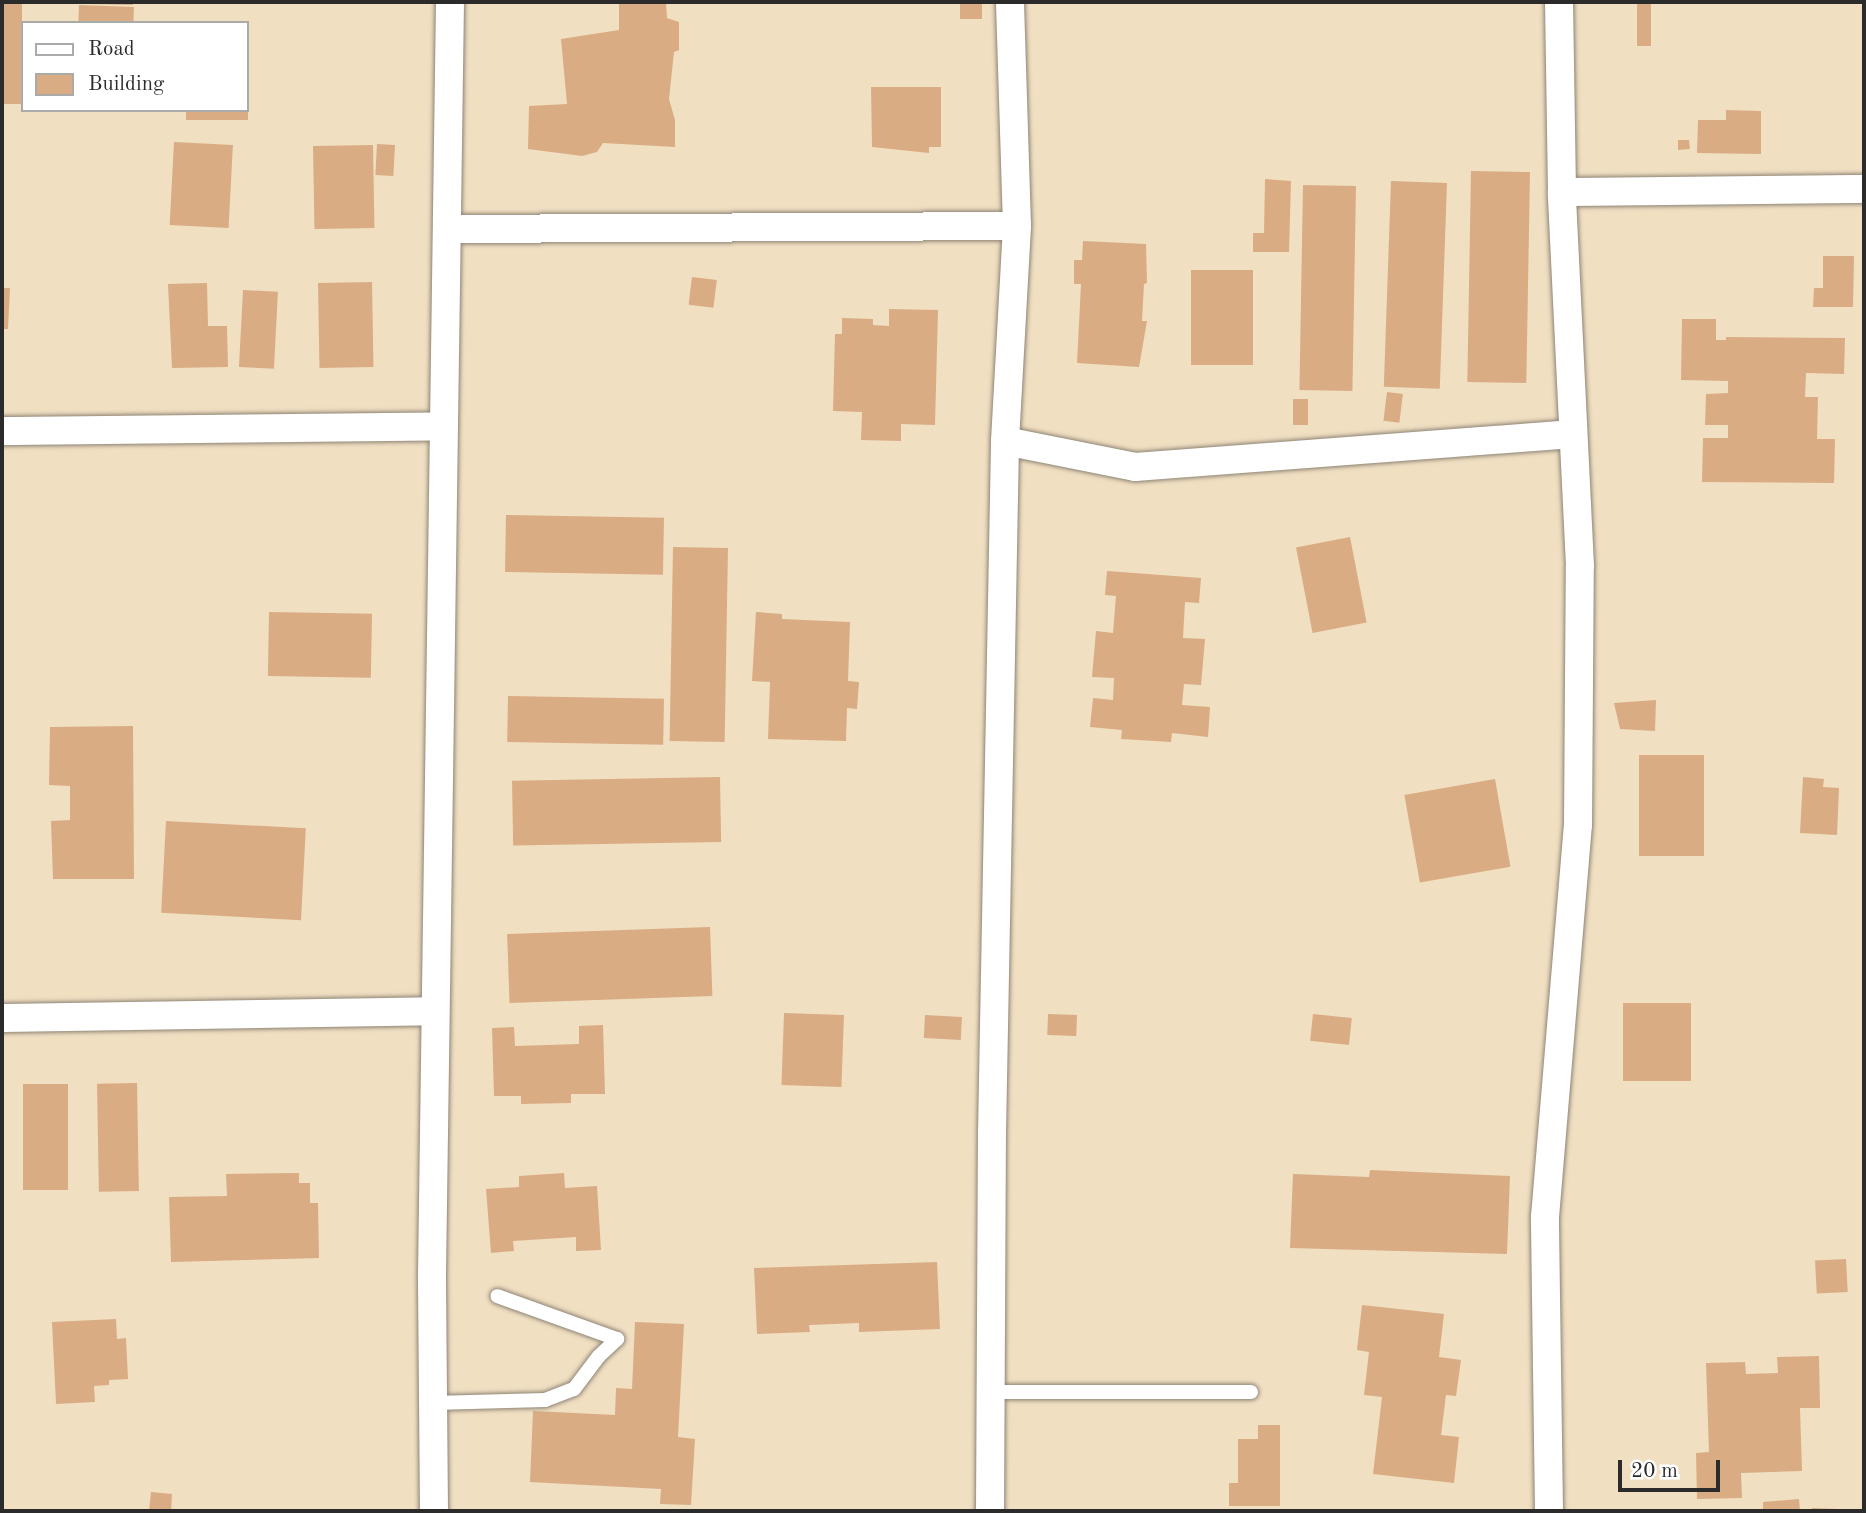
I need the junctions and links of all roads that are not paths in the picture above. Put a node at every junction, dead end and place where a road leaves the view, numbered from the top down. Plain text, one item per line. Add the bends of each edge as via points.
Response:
1 (450, 2) edge
2 (1010, 2) edge
3 (1559, 2) edge
4 (1864, 189) edge
5 (1562, 192) junction
6 (1017, 226) junction
7 (447, 229) junction
8 (443, 426) junction
9 (2, 431) edge
10 (1573, 434) junction
11 (1005, 441) junction
12 (435, 1012) junction
13 (2, 1018) edge
14 (497, 1296) dead end
15 (990, 1392) junction
16 (1251, 1392) dead end
17 (433, 1403) junction
18 (434, 1511) edge
19 (990, 1511) edge
20 (1549, 1511) edge

1 - 7 street
2 - 6 street
3 - 5 street
4 - 5 street
5 - 10 street
6 - 7 street
6 - 11 street
7 - 8 street
8 - 9 street
8 - 12 street via 443,683
10 - 11 street via 1135,467
10 - 20 street via 1580,566 1578,825 1545,1217
11 - 15 street
12 - 13 street
12 - 17 street
14 - 17 lane via 617,1339 574,1389 545,1400
15 - 16 lane
15 - 19 street
17 - 18 street

